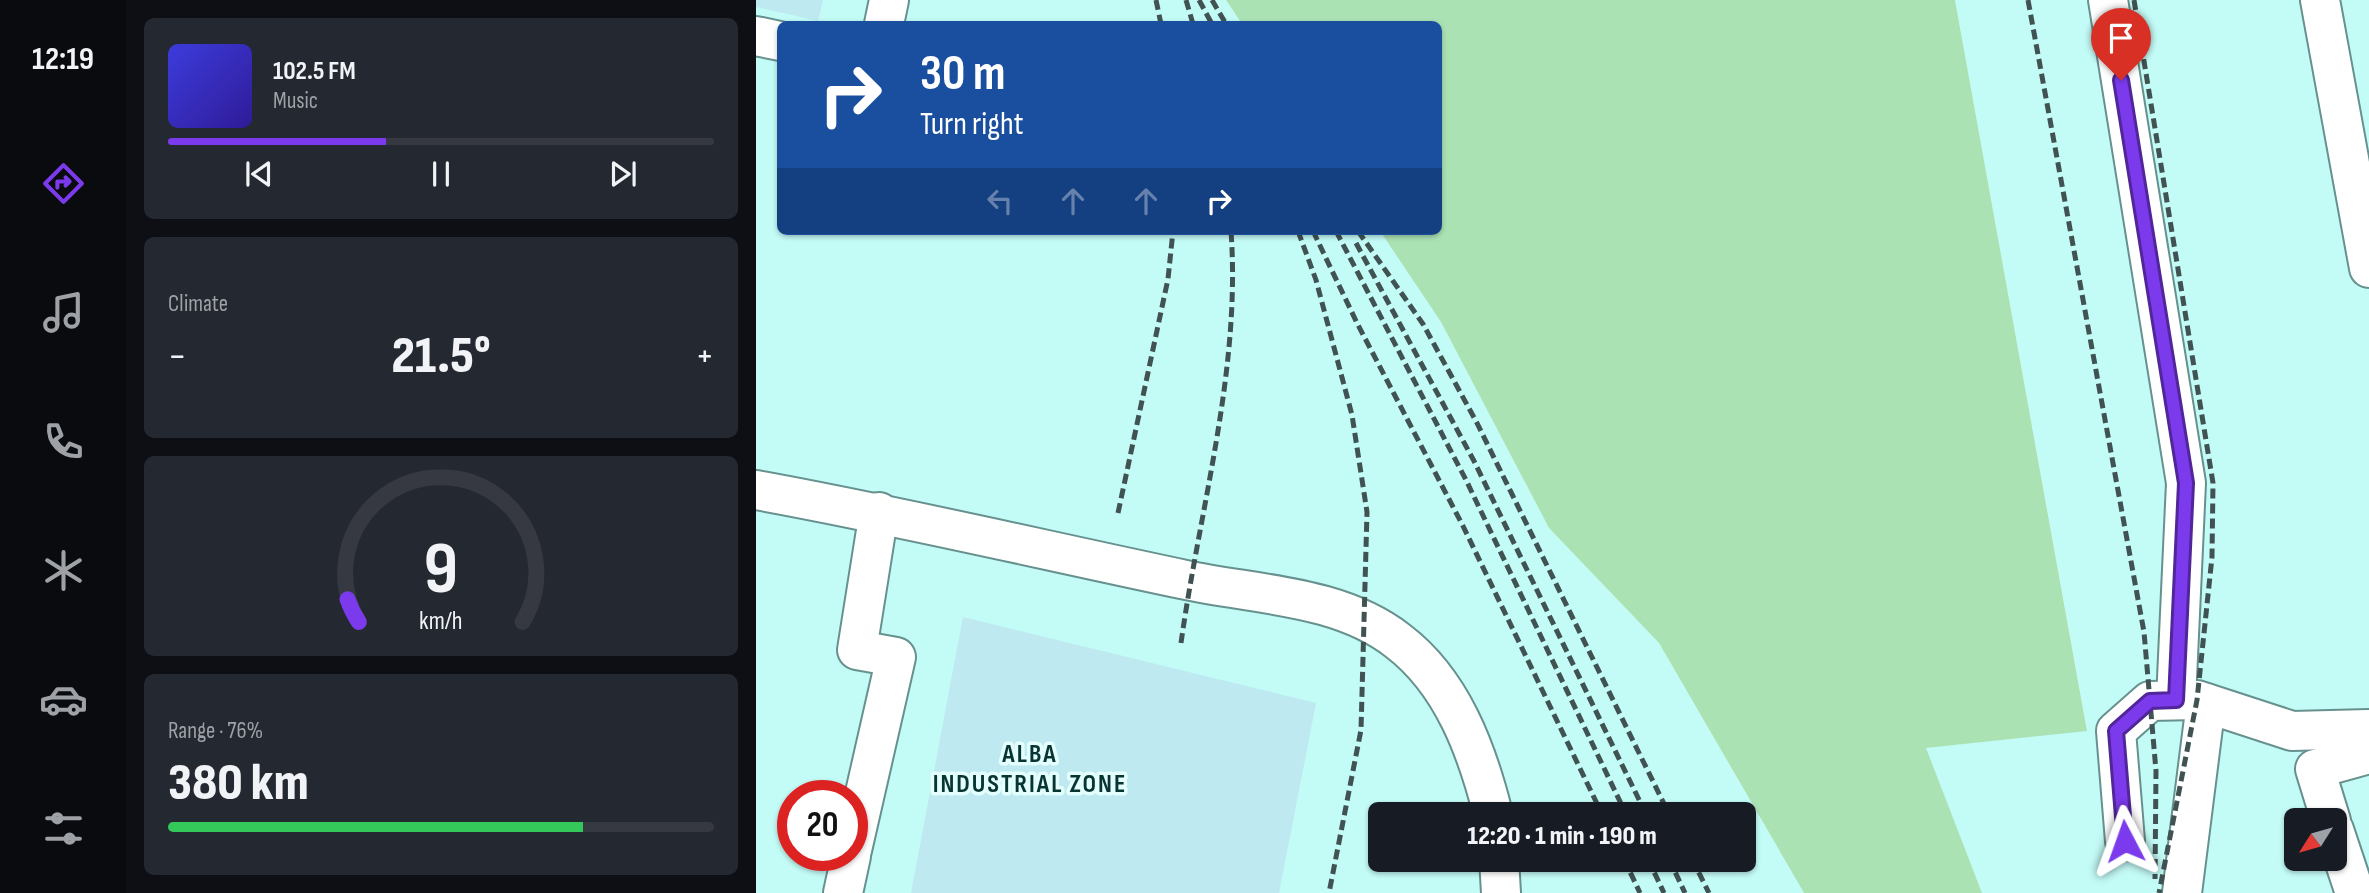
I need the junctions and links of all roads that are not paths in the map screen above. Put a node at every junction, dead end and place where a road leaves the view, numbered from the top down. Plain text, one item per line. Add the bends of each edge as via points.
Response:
1 (889, 0) edge
2 (2108, 0) edge
3 (2320, 0) edge
4 (885, 21) edge
5 (756, 36) edge
6 (777, 40) edge
7 (2369, 268) edge
8 (756, 490) edge
9 (879, 512) junction
10 (2191, 701) junction
11 (2369, 729) edge
12 (2369, 754) edge
13 (868, 780) edge
14 (1490, 802) edge
15 (2327, 808) edge
16 (2125, 841) dead end
17 (2347, 869) edge
18 (848, 871) edge
19 (1500, 872) edge
20 (843, 893) edge
21 (1501, 893) edge
22 (2182, 893) edge
23 (2355, 893) edge

1 - 4 lane
2 - 10 lane via 2186,483
3 - 7 lane
5 - 6 lane
8 - 9 lane
9 - 13 lane via 857,650 896,657
9 - 14 lane via 1189,581 1330,607 1366,623 1398,640 1428,669 1456,710 1482,769
10 - 11 lane via 2292,731
10 - 16 lane via 2150,701 2116,731
10 - 22 lane
12 - 15 lane via 2315,769
17 - 23 lane
18 - 20 lane
19 - 21 lane

